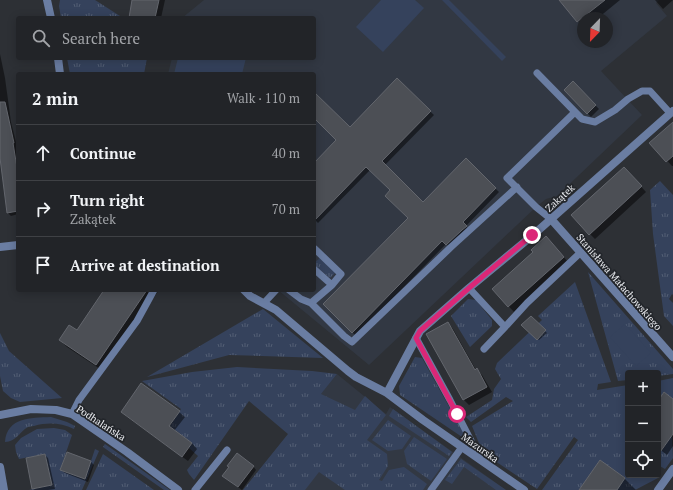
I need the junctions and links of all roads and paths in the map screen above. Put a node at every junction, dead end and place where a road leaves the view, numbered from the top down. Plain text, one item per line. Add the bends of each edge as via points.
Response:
1 (47, 0) edge
2 (51, 16) edge
3 (58, 60) edge
4 (60, 72) edge
5 (537, 73) dead end
6 (575, 112) junction
7 (671, 112) edge
8 (517, 187) junction
9 (551, 219) junction
10 (16, 245) edge
11 (0, 247) edge
12 (316, 250) edge
13 (580, 253) junction
14 (316, 271) edge
15 (332, 285) junction
16 (469, 288) junction
17 (153, 292) edge
18 (246, 292) edge
19 (274, 292) edge
20 (292, 292) edge
21 (264, 303) junction
22 (311, 303) junction
23 (505, 327) junction
24 (416, 338) junction
25 (484, 348) dead end
26 (673, 357) edge
27 (387, 393) junction
28 (72, 414) junction
29 (0, 415) edge
30 (462, 447) junction
31 (227, 450) dead end
32 (481, 460) junction
33 (0, 467) edge
34 (673, 469) edge
35 (660, 489) edge
36 (4, 490) edge
37 (178, 490) edge
38 (195, 490) edge
39 (431, 490) edge
40 (524, 490) edge

1 - 2 street
3 - 4 street
5 - 6 lane
6 - 7 lane via 582,119 595,122 642,91 650,91
6 - 8 lane via 507,178
7 - 9 street, Zakątek
8 - 9 lane
8 - 22 lane via 352,342
9 - 13 street, Stanisława Małachowskiego
9 - 16 street, Zakątek
10 - 11 street
12 - 15 lane via 341,274
13 - 23 lane via 526,303
13 - 26 street, Stanisława Małachowskiego
14 - 15 lane
15 - 22 lane
16 - 23 lane
16 - 24 street, Zakątek via 420,331
17 - 28 lane via 137,321 79,400
18 - 21 street, Mazurska
19 - 21 lane
20 - 22 lane
21 - 27 street, Mazurska via 276,310 356,377
23 - 25 lane
24 - 27 street, Zakątek
24 - 32 lane
27 - 30 street, Mazurska
28 - 29 street, Podhalańska via 56,410 31,409
28 - 37 street, Podhalańska
30 - 32 street, Mazurska
30 - 39 lane
31 - 38 lane
32 - 40 street, Mazurska
33 - 36 street
34 - 35 street

